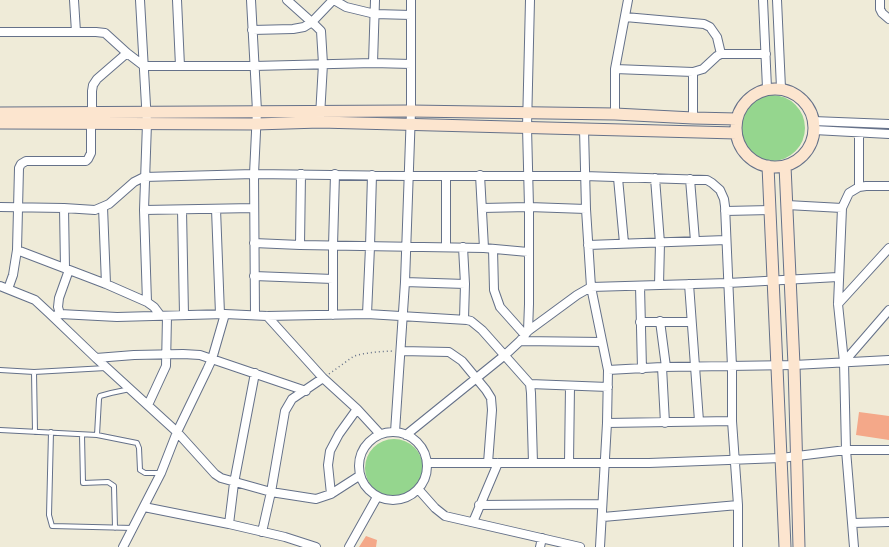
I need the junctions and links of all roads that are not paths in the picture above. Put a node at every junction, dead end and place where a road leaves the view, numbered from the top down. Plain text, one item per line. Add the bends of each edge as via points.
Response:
1 (74, 0) edge
2 (140, 0) edge
3 (177, 0) edge
4 (251, 0) edge
5 (287, 0) edge
6 (334, 0) edge
7 (376, 0) edge
8 (411, 0) edge
9 (530, 0) edge
10 (628, 0) edge
11 (763, 0) edge
12 (777, 0) edge
13 (880, 0) edge
14 (375, 14) junction
15 (411, 15) junction
16 (625, 17) junction
17 (889, 19) edge
18 (312, 22) junction
19 (252, 30) junction
20 (0, 32) edge
21 (76, 32) junction
22 (127, 53) junction
23 (721, 54) junction
24 (766, 54) junction
25 (373, 62) junction
26 (323, 64) junction
27 (410, 64) junction
28 (144, 66) junction
29 (180, 66) junction
30 (254, 66) junction
31 (616, 69) junction
32 (693, 72) junction
33 (767, 88) junction
34 (781, 88) junction
35 (321, 110) junction
36 (257, 111) junction
37 (411, 111) junction
38 (0, 112) edge
39 (527, 114) junction
40 (615, 114) junction
41 (92, 118) junction
42 (146, 118) junction
43 (693, 118) junction
44 (737, 119) junction
45 (320, 122) junction
46 (0, 123) edge
47 (256, 124) junction
48 (889, 124) edge
49 (410, 125) junction
50 (814, 126) junction
51 (527, 127) junction
52 (584, 129) junction
53 (736, 133) junction
54 (859, 133) junction
55 (889, 134) edge
56 (768, 166) junction
57 (785, 166) junction
58 (254, 174) junction
59 (301, 174) junction
60 (335, 174) junction
61 (372, 175) junction
62 (480, 175) junction
63 (409, 176) junction
64 (446, 176) junction
65 (528, 176) junction
66 (584, 176) junction
67 (144, 177) junction
68 (618, 178) junction
69 (655, 178) junction
70 (690, 179) junction
71 (889, 186) edge
72 (858, 187) junction
73 (787, 205) junction
74 (0, 207) edge
75 (19, 207) junction
76 (103, 207) junction
77 (529, 207) junction
78 (64, 208) junction
79 (254, 208) junction
80 (482, 208) junction
81 (842, 208) junction
82 (216, 209) junction
83 (586, 209) junction
84 (144, 210) junction
85 (182, 210) junction
86 (771, 210) junction
87 (725, 211) junction
88 (726, 240) junction
89 (695, 241) junction
90 (254, 243) junction
91 (624, 243) junction
92 (660, 243) junction
93 (300, 245) junction
94 (588, 245) junction
95 (333, 246) junction
96 (370, 246) junction
97 (406, 247) junction
98 (446, 247) junction
99 (463, 247) junction
100 (484, 248) junction
101 (493, 248) junction
102 (889, 248) edge
103 (17, 250) junction
104 (528, 252) junction
105 (67, 269) junction
106 (254, 276) junction
107 (838, 277) junction
108 (333, 279) junction
109 (790, 280) junction
110 (774, 281) junction
111 (405, 282) junction
112 (728, 283) junction
113 (106, 284) junction
114 (464, 284) junction
115 (689, 284) junction
116 (659, 285) junction
117 (0, 286) edge
118 (640, 286) junction
119 (591, 287) junction
120 (8, 289) junction
121 (147, 302) junction
122 (838, 304) junction
123 (889, 310) edge
124 (222, 314) junction
125 (367, 314) junction
126 (57, 315) junction
127 (164, 315) junction
128 (184, 315) junction
129 (255, 315) junction
130 (333, 315) junction
131 (267, 316) junction
132 (403, 316) junction
133 (464, 319) junction
134 (660, 321) junction
135 (640, 322) junction
136 (691, 322) junction
137 (524, 335) junction
138 (602, 342) junction
139 (401, 351) junction
140 (167, 354) junction
141 (505, 355) junction
142 (96, 358) junction
143 (212, 359) junction
144 (889, 360) edge
145 (844, 362) junction
146 (777, 365) junction
147 (794, 366) junction
148 (664, 367) junction
149 (694, 367) junction
150 (732, 367) junction
151 (107, 368) junction
152 (642, 369) junction
153 (0, 370) edge
154 (608, 370) junction
155 (34, 372) junction
156 (255, 373) junction
157 (323, 378) junction
158 (476, 378) junction
159 (530, 384) junction
160 (570, 386) junction
161 (608, 387) junction
162 (130, 389) junction
163 (306, 391) junction
164 (148, 405) junction
165 (357, 409) junction
166 (699, 421) junction
167 (732, 421) junction
168 (665, 422) junction
169 (607, 423) junction
170 (0, 430) edge
171 (35, 432) junction
172 (51, 432) junction
173 (177, 432) junction
174 (395, 432) junction
175 (380, 434) junction
176 (82, 435) junction
177 (97, 435) junction
178 (406, 435) junction
179 (846, 450) junction
180 (889, 450) edge
181 (796, 457) junction
182 (781, 458) junction
183 (735, 460) junction
184 (488, 463) junction
185 (498, 463) junction
186 (569, 463) junction
187 (605, 463) junction
188 (427, 464) junction
189 (533, 464) junction
190 (161, 473) junction
191 (359, 476) junction
192 (234, 483) junction
193 (419, 490) junction
194 (271, 492) junction
195 (331, 494) junction
196 (377, 497) junction
197 (602, 504) junction
198 (479, 505) junction
199 (738, 505) junction
200 (144, 507) junction
201 (602, 516) junction
202 (473, 522) junction
203 (889, 522) edge
204 (229, 524) junction
205 (853, 524) junction
206 (115, 528) junction
207 (133, 528) junction
208 (262, 532) junction
209 (542, 538) junction
210 (570, 546) edge
211 (123, 547) edge
212 (316, 547) edge
213 (349, 547) edge
214 (540, 547) edge
215 (580, 547) edge
216 (600, 547) edge
217 (738, 547) edge
218 (785, 547) edge
219 (799, 547) edge
220 (854, 547) edge

1 - 21 street
2 - 28 street
3 - 29 street
4 - 19 street
5 - 18 street
6 - 14 street via 346,7
6 - 18 street
7 - 14 street
8 - 15 street
9 - 39 street
10 - 16 street
11 - 24 street
12 - 34 street
13 - 17 street via 880,9
14 - 15 street
14 - 25 street
15 - 27 street
16 - 23 street via 704,24 710,27 717,37
16 - 31 street
18 - 19 street via 300,29
18 - 26 street via 321,32
19 - 30 street
20 - 21 street
21 - 22 street via 104,33
22 - 28 street
22 - 41 street via 93,85
23 - 24 street
23 - 32 street via 703,69
24 - 33 street
25 - 26 street
25 - 27 street
26 - 30 street
26 - 35 street
27 - 37 street
28 - 29 street
28 - 42 street
29 - 30 street
30 - 36 street
31 - 32 street
31 - 40 street
32 - 43 street
33 - 34 street
33 - 44 street via 752,96 742,106
34 - 50 street via 797,95 807,105
35 - 36 street
35 - 37 street
35 - 45 street
36 - 42 street
36 - 47 street
37 - 39 street
37 - 49 street
38 - 41 street
39 - 40 street
39 - 51 street
40 - 43 street
41 - 42 street
41 - 46 street
41 - 75 street via 91,153 88,159 79,162 31,161 22,164 19,171
42 - 47 street
42 - 67 street
43 - 44 street
44 - 53 street
45 - 47 street
45 - 49 street
47 - 58 street
48 - 50 street
49 - 51 street
49 - 63 street
50 - 54 street
50 - 57 street via 810,145 804,154
51 - 52 street
51 - 65 street
52 - 53 street
52 - 66 street
53 - 56 street via 750,158
54 - 55 street
54 - 72 street
56 - 57 street
56 - 86 street
57 - 73 street
58 - 59 street
58 - 67 street
58 - 79 street
59 - 60 street
59 - 93 street
60 - 61 street
60 - 95 street
61 - 63 street
61 - 96 street
62 - 64 street
62 - 65 street
62 - 80 street
63 - 64 street
63 - 97 street
64 - 98 street
65 - 66 street
65 - 77 street
66 - 68 street
66 - 83 street
67 - 76 street
67 - 84 street
68 - 69 street
68 - 91 street
69 - 70 street
69 - 92 street
70 - 87 street via 707,180 716,185 722,194
70 - 89 street
71 - 72 street
72 - 81 street via 849,193
73 - 81 street
73 - 109 street
74 - 75 street
75 - 78 street
75 - 103 street
76 - 78 street via 94,210
76 - 113 street
77 - 80 street
77 - 83 street
77 - 104 street
78 - 105 street
79 - 82 street
79 - 90 street
80 - 100 street
81 - 107 street
82 - 85 street
82 - 124 street
83 - 94 street
84 - 85 street
84 - 121 street
85 - 128 street
86 - 87 street
86 - 110 street
87 - 88 street
88 - 89 street
88 - 112 street
89 - 92 street
90 - 93 street
90 - 106 street
91 - 92 street
91 - 94 street
92 - 116 street
93 - 95 street
94 - 119 street
95 - 96 street
95 - 108 street
96 - 97 street
96 - 125 street
97 - 98 street
97 - 111 street
98 - 99 street
99 - 100 street
99 - 114 street
100 - 101 street
101 - 104 street
101 - 137 street via 494,290 500,307
102 - 122 street
103 - 105 street
103 - 120 street
104 - 137 street via 529,304
105 - 113 street
105 - 126 street
106 - 108 street
106 - 129 street
107 - 109 street
107 - 122 street
108 - 130 street
109 - 110 street
109 - 147 street
110 - 112 street
110 - 146 street
111 - 114 street
111 - 132 street
112 - 115 street
112 - 150 street
113 - 121 street
114 - 133 street
115 - 116 street
115 - 136 street
116 - 118 street
117 - 120 street
118 - 119 street
118 - 135 street
119 - 137 street
119 - 138 street
120 - 126 street via 35,300
121 - 127 street
122 - 145 street
123 - 145 street
124 - 128 street
124 - 129 street
124 - 143 street
125 - 130 street
125 - 132 street
126 - 127 street
126 - 142 street
127 - 128 street
127 - 140 street
129 - 131 street
130 - 131 street
131 - 157 street
132 - 133 street
132 - 139 street
133 - 141 street via 477,325
134 - 135 street
134 - 136 street
134 - 148 street
135 - 152 street
136 - 149 street
137 - 138 street
137 - 141 street
138 - 154 street
139 - 158 street via 449,352 462,360
139 - 174 street
140 - 142 street
140 - 143 street via 200,355
140 - 164 street via 166,366
141 - 158 street
141 - 159 street
142 - 151 street
143 - 156 street
143 - 173 street
144 - 145 street
145 - 147 street
145 - 179 street
146 - 147 street
146 - 150 street
146 - 182 street
147 - 181 street
148 - 149 street
148 - 152 street
148 - 168 street
149 - 150 street
149 - 166 street
150 - 167 street
151 - 155 lane
151 - 162 street
152 - 154 street
153 - 155 lane
154 - 161 street
155 - 171 lane
156 - 163 street
156 - 192 street
157 - 163 street
157 - 165 street
158 - 178 street
158 - 184 street via 491,398
159 - 160 street
159 - 189 street
160 - 161 street
160 - 186 street
161 - 169 street
162 - 164 street
162 - 177 lane via 100,396
163 - 194 street via 292,399 286,411
164 - 173 street
165 - 175 street
165 - 195 street via 330,451 328,465
166 - 167 street
166 - 168 street
167 - 183 street
168 - 169 street
169 - 187 street
170 - 171 lane
171 - 172 lane
172 - 176 lane
172 - 206 lane via 49,515 52,526
173 - 190 street
173 - 192 street via 215,474
174 - 175 street
174 - 178 street
175 - 191 street via 371,439 362,451 358,466
176 - 177 lane
176 - 206 lane via 83,483 108,482 114,486
177 - 190 lane via 137,443 140,470 145,473
178 - 188 street via 424,451
179 - 180 street
179 - 181 street
179 - 205 street
181 - 182 street
181 - 219 street
182 - 183 street
182 - 218 street
183 - 187 street
183 - 199 street
184 - 185 street
184 - 188 street
185 - 189 street
185 - 198 street
186 - 187 street
186 - 189 street
187 - 197 street
188 - 193 street via 424,481
190 - 200 street
191 - 195 street
191 - 196 street via 366,488
192 - 194 street
192 - 204 street
193 - 196 street via 406,498 392,501
193 - 202 street via 446,516
194 - 195 street via 316,500
194 - 208 street
196 - 213 street
197 - 198 street
197 - 201 street
198 - 202 street
199 - 201 street
199 - 217 street
200 - 204 street
200 - 207 street
201 - 216 street
202 - 209 street
203 - 205 street
204 - 208 street
205 - 220 street
206 - 207 lane
207 - 211 street
208 - 212 street via 285,536
209 - 210 street
209 - 214 street
210 - 215 street

